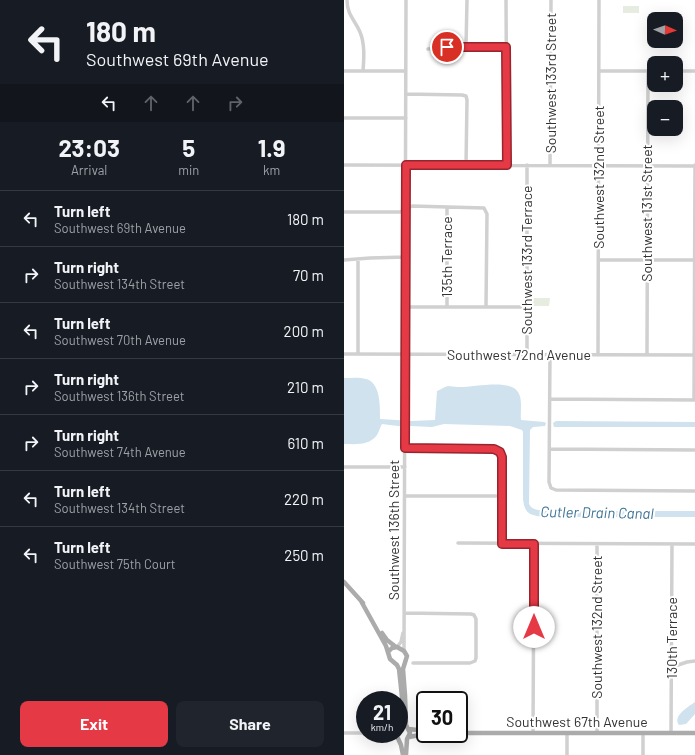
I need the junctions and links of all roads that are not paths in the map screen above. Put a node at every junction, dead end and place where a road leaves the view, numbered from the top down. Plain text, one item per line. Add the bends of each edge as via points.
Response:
1 (347, 0) edge
2 (406, 0) edge
3 (467, 0) edge
4 (506, 0) edge
5 (551, 0) edge
6 (599, 0) edge
7 (466, 47) junction
8 (506, 47) junction
9 (428, 49) dead end
10 (344, 70) edge
11 (363, 71) junction
12 (406, 71) junction
13 (599, 71) junction
14 (647, 71) edge
15 (683, 71) edge
16 (695, 71) edge
17 (648, 92) edge
18 (406, 94) junction
19 (344, 118) edge
20 (406, 118) junction
21 (344, 165) edge
22 (406, 165) junction
23 (466, 165) junction
24 (507, 165) junction
25 (527, 165) junction
26 (550, 165) junction
27 (695, 165) edge
28 (599, 166) junction
29 (647, 166) junction
30 (447, 207) junction
31 (406, 209) junction
32 (344, 212) edge
33 (406, 257) junction
34 (358, 259) junction
35 (344, 260) edge
36 (598, 260) junction
37 (647, 260) junction
38 (695, 260) edge
39 (406, 307) junction
40 (447, 307) junction
41 (486, 307) junction
42 (527, 307) junction
43 (344, 354) edge
44 (358, 354) junction
45 (406, 354) junction
46 (526, 354) junction
47 (550, 355) junction
48 (598, 355) junction
49 (647, 355) junction
50 (695, 355) edge
51 (550, 399) junction
52 (695, 400) edge
53 (405, 448) junction
54 (550, 449) junction
55 (695, 450) edge
56 (344, 467) edge
57 (405, 467) junction
58 (695, 490) edge
59 (406, 496) junction
60 (502, 496) junction
61 (458, 543) dead end
62 (502, 544) junction
63 (534, 544) junction
64 (597, 544) junction
65 (672, 544) junction
66 (695, 544) edge
67 (344, 582) edge
68 (361, 601) junction
69 (405, 613) junction
70 (404, 628) junction
71 (397, 647) junction
72 (404, 651) junction
73 (388, 652) junction
74 (695, 661) edge
75 (404, 662) junction
76 (395, 663) junction
77 (413, 663) dead end
78 (672, 667) junction
79 (401, 691) edge
80 (405, 691) edge
81 (408, 728) edge
82 (416, 730) edge
83 (344, 733) edge
84 (356, 733) edge
85 (468, 733) edge
86 (533, 733) junction
87 (597, 733) junction
88 (643, 733) junction
89 (671, 733) junction
90 (695, 733) edge
91 (567, 734) junction
92 (416, 736) edge
93 (408, 738) edge
94 (400, 743) edge
95 (407, 743) edge
96 (403, 755) edge
97 (406, 755) edge
98 (567, 755) edge
99 (643, 755) edge

1 - 11 street via 350,14 362,38
2 - 12 street, Southwest 136th Street
3 - 7 street
4 - 8 street
5 - 26 street, Southwest 133rd Street
6 - 13 street, Southwest 132nd Street
7 - 8 street
7 - 9 street
8 - 24 street
10 - 11 street
11 - 12 street
12 - 18 street, Southwest 136th Street
13 - 14 street
13 - 28 street, Southwest 132nd Street
15 - 16 street
17 - 29 street, Southwest 131st Street
18 - 20 street, Southwest 136th Street
18 - 23 street via 466,96
19 - 20 street
20 - 22 street, Southwest 136th Street
21 - 22 street
22 - 23 street
22 - 31 street, Southwest 136th Street
23 - 24 street
24 - 25 street
25 - 26 street
25 - 42 street, Southwest 133rd Terrace
26 - 28 street
27 - 29 street
27 - 38 street
28 - 29 street
28 - 36 street, Southwest 132nd Street
29 - 37 street, Southwest 131st Street
30 - 31 street via 412,206
30 - 40 street, 135th Terrace
30 - 41 street via 481,207 487,214
31 - 32 street via 400,212
31 - 33 street, Southwest 136th Street
33 - 34 street
33 - 39 street, Southwest 136th Street
34 - 35 street
34 - 44 street
36 - 37 street
36 - 48 street, Southwest 132nd Street
37 - 38 street
37 - 49 street, Southwest 131st Street
38 - 50 street
39 - 40 street
39 - 45 street, Southwest 136th Street
40 - 41 street
41 - 42 street
42 - 46 street, Southwest 133rd Terrace
43 - 44 street, Southwest 72nd Avenue
44 - 45 street, Southwest 72nd Avenue
45 - 46 street, Southwest 72nd Avenue
45 - 53 street, Southwest 136th Street
46 - 47 street, Southwest 72nd Avenue
47 - 48 street, Southwest 72nd Avenue
47 - 51 street
48 - 49 street, Southwest 72nd Avenue
49 - 50 street, Southwest 72nd Avenue
50 - 52 street
51 - 52 street
51 - 54 street
53 - 57 street, Southwest 136th Street
53 - 60 street via 499,451 502,457
54 - 55 street
54 - 58 street via 550,487 553,490
56 - 57 street
57 - 59 street, Southwest 136th Street
59 - 60 street
59 - 69 street, Southwest 136th Street
60 - 62 street
61 - 62 street
62 - 63 street
63 - 64 street
63 - 86 street
64 - 65 street
64 - 87 street, Southwest 132nd Street
65 - 66 street
65 - 78 street, 130th Terrace
67 - 68 main road
68 - 71 main road via 385,638
68 - 73 main road
69 - 70 street, Southwest 136th Street
69 - 77 street via 471,614 476,617 476,659 470,663
70 - 71 street, Southwest 136th Street via 402,640
70 - 72 street, Southwest 136th Street
71 - 72 main road
71 - 73 main road
72 - 75 main road via 407,657
73 - 76 main road via 390,659
74 - 78 street
75 - 76 main road
75 - 80 main road
76 - 79 main road via 399,669
78 - 89 street, 130th Terrace
81 - 82 main road
83 - 84 street
85 - 86 main road, Southwest 67th Avenue
86 - 91 main road, Southwest 67th Avenue
87 - 88 main road, Southwest 67th Avenue
87 - 91 main road, Southwest 67th Avenue
88 - 89 main road, Southwest 67th Avenue
88 - 99 street
89 - 90 main road, Southwest 67th Avenue
91 - 98 street
92 - 93 main road
94 - 96 main road
95 - 97 main road

